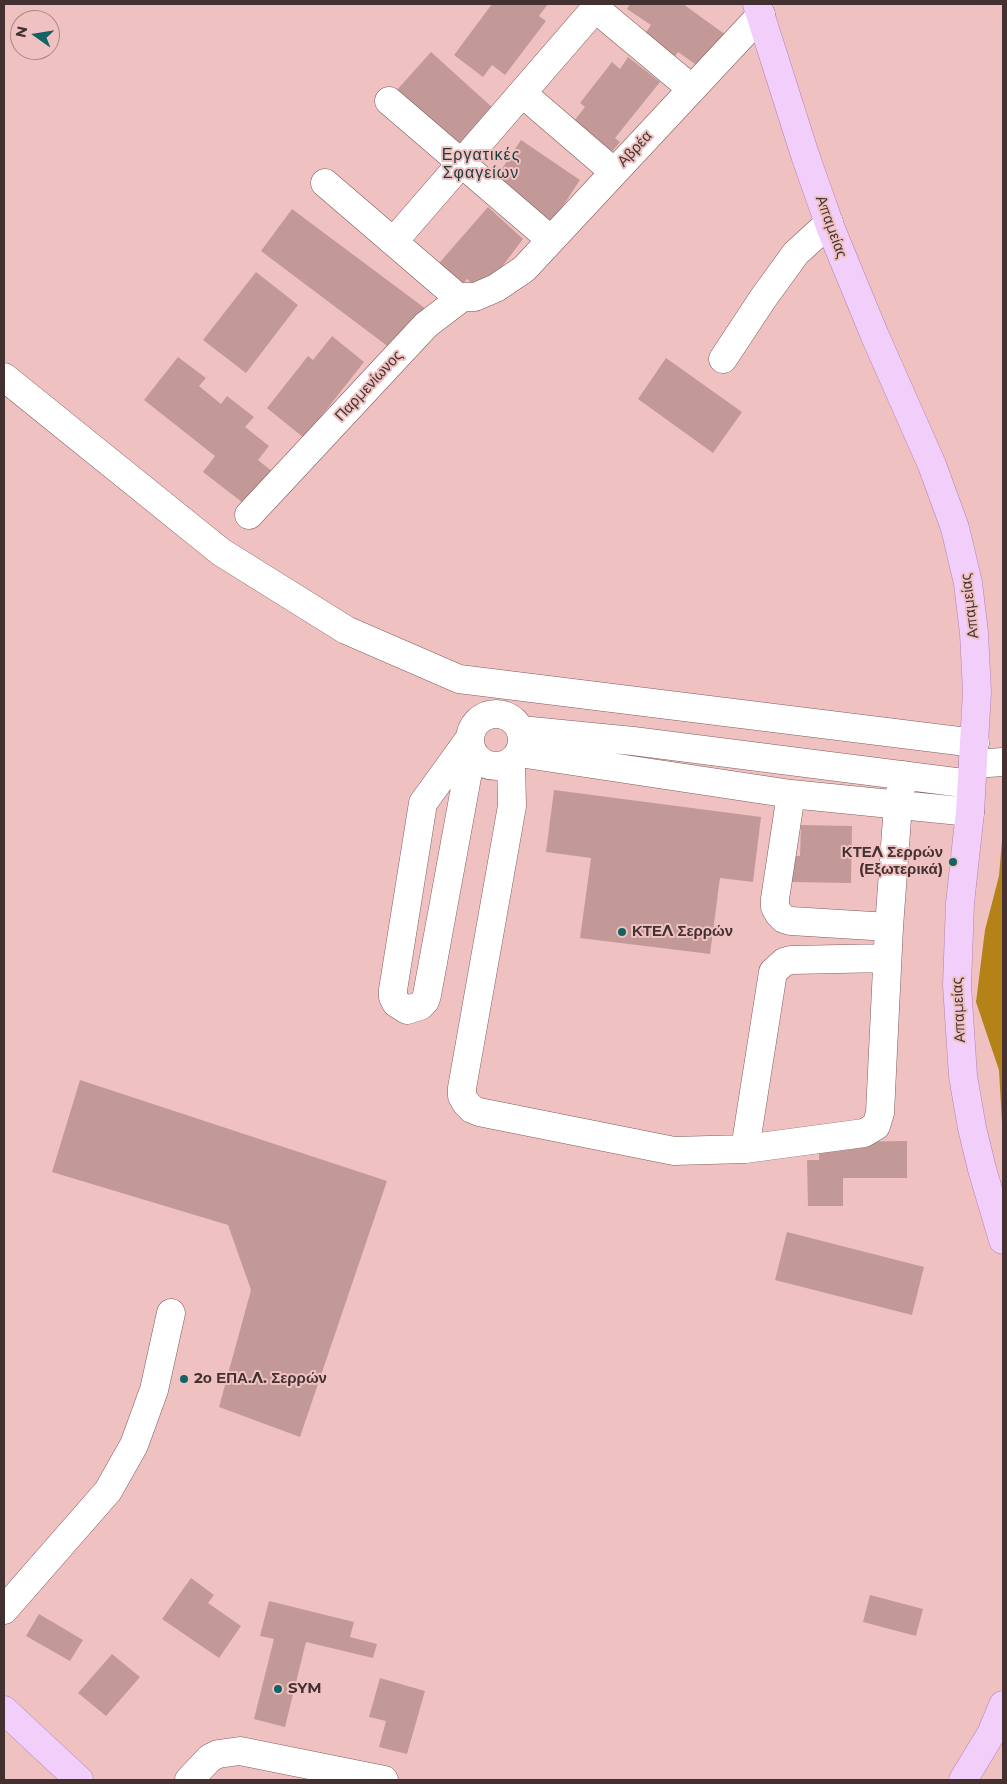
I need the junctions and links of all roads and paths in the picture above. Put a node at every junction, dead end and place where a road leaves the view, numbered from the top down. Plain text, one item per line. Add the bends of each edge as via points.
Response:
1 (597, 6) edge
2 (759, 9) edge
3 (692, 89) junction
4 (522, 94) junction
5 (389, 101) dead end
6 (462, 163) junction
7 (614, 172) junction
8 (325, 183) dead end
9 (829, 223) junction
10 (551, 240) junction
11 (394, 241) junction
12 (507, 282) joint
13 (460, 299) junction
14 (723, 359) dead end
15 (4, 378) edge
16 (248, 515) dead end
17 (471, 744) junction
18 (517, 748) junction
19 (1003, 762) edge
20 (973, 763) junction
21 (903, 775) junction
22 (791, 794) junction
23 (898, 805) junction
24 (970, 812) junction
25 (889, 927) junction
26 (887, 958) junction
27 (745, 1149) junction
28 (1003, 1240) edge
29 (172, 1313) dead end
30 (4, 1610) edge
31 (1003, 1705) edge
32 (4, 1710) edge
33 (79, 1780) edge
34 (189, 1780) edge
35 (384, 1780) edge
36 (963, 1780) edge

1 - 3 street
1 - 4 street
2 - 3 street, Αβρέα
2 - 9 main road, Απαμείας
3 - 7 street, Αβρέα
4 - 6 street
4 - 7 street
5 - 6 street
6 - 10 street
6 - 11 street
7 - 10 street, Αβρέα
8 - 11 street
9 - 14 street via 796,253
9 - 20 main road, Απαμείας via 874,336 932,465 962,551 974,633 977,692
10 - 12 street, Αβρέα
11 - 13 street
12 - 13 street, Παρμενίωνος via 475,297
13 - 16 street, Παρμενίωνος via 426,325
15 - 20 street via 221,552 346,630 459,679
17 - 17 street via 427,995 420,1006 407,1010 396,1003 393,990 423,803
17 - 18 street via 482,762 496,767
17 - 18 street via 476,722 483,716 500,714 516,722
18 - 21 street via 633,741
18 - 22 street
18 - 27 street via 512,806 462,1096 472,1109 479,1112 652,1148 674,1151
19 - 20 street
20 - 21 street
20 - 24 main road, Απαμείας
21 - 23 street
22 - 23 street
22 - 25 street via 775,899 779,914 792,921
23 - 24 street
23 - 25 street
24 - 28 main road, Απαμείας via 958,944 960,1041 972,1128
25 - 26 street
26 - 27 street via 791,960 773,972
26 - 27 street via 880,1113 876,1126 864,1133
29 - 30 street via 154,1390 134,1445 108,1491
31 - 36 main road via 991,1734
32 - 33 main road
34 - 35 street via 210,1758 240,1751

